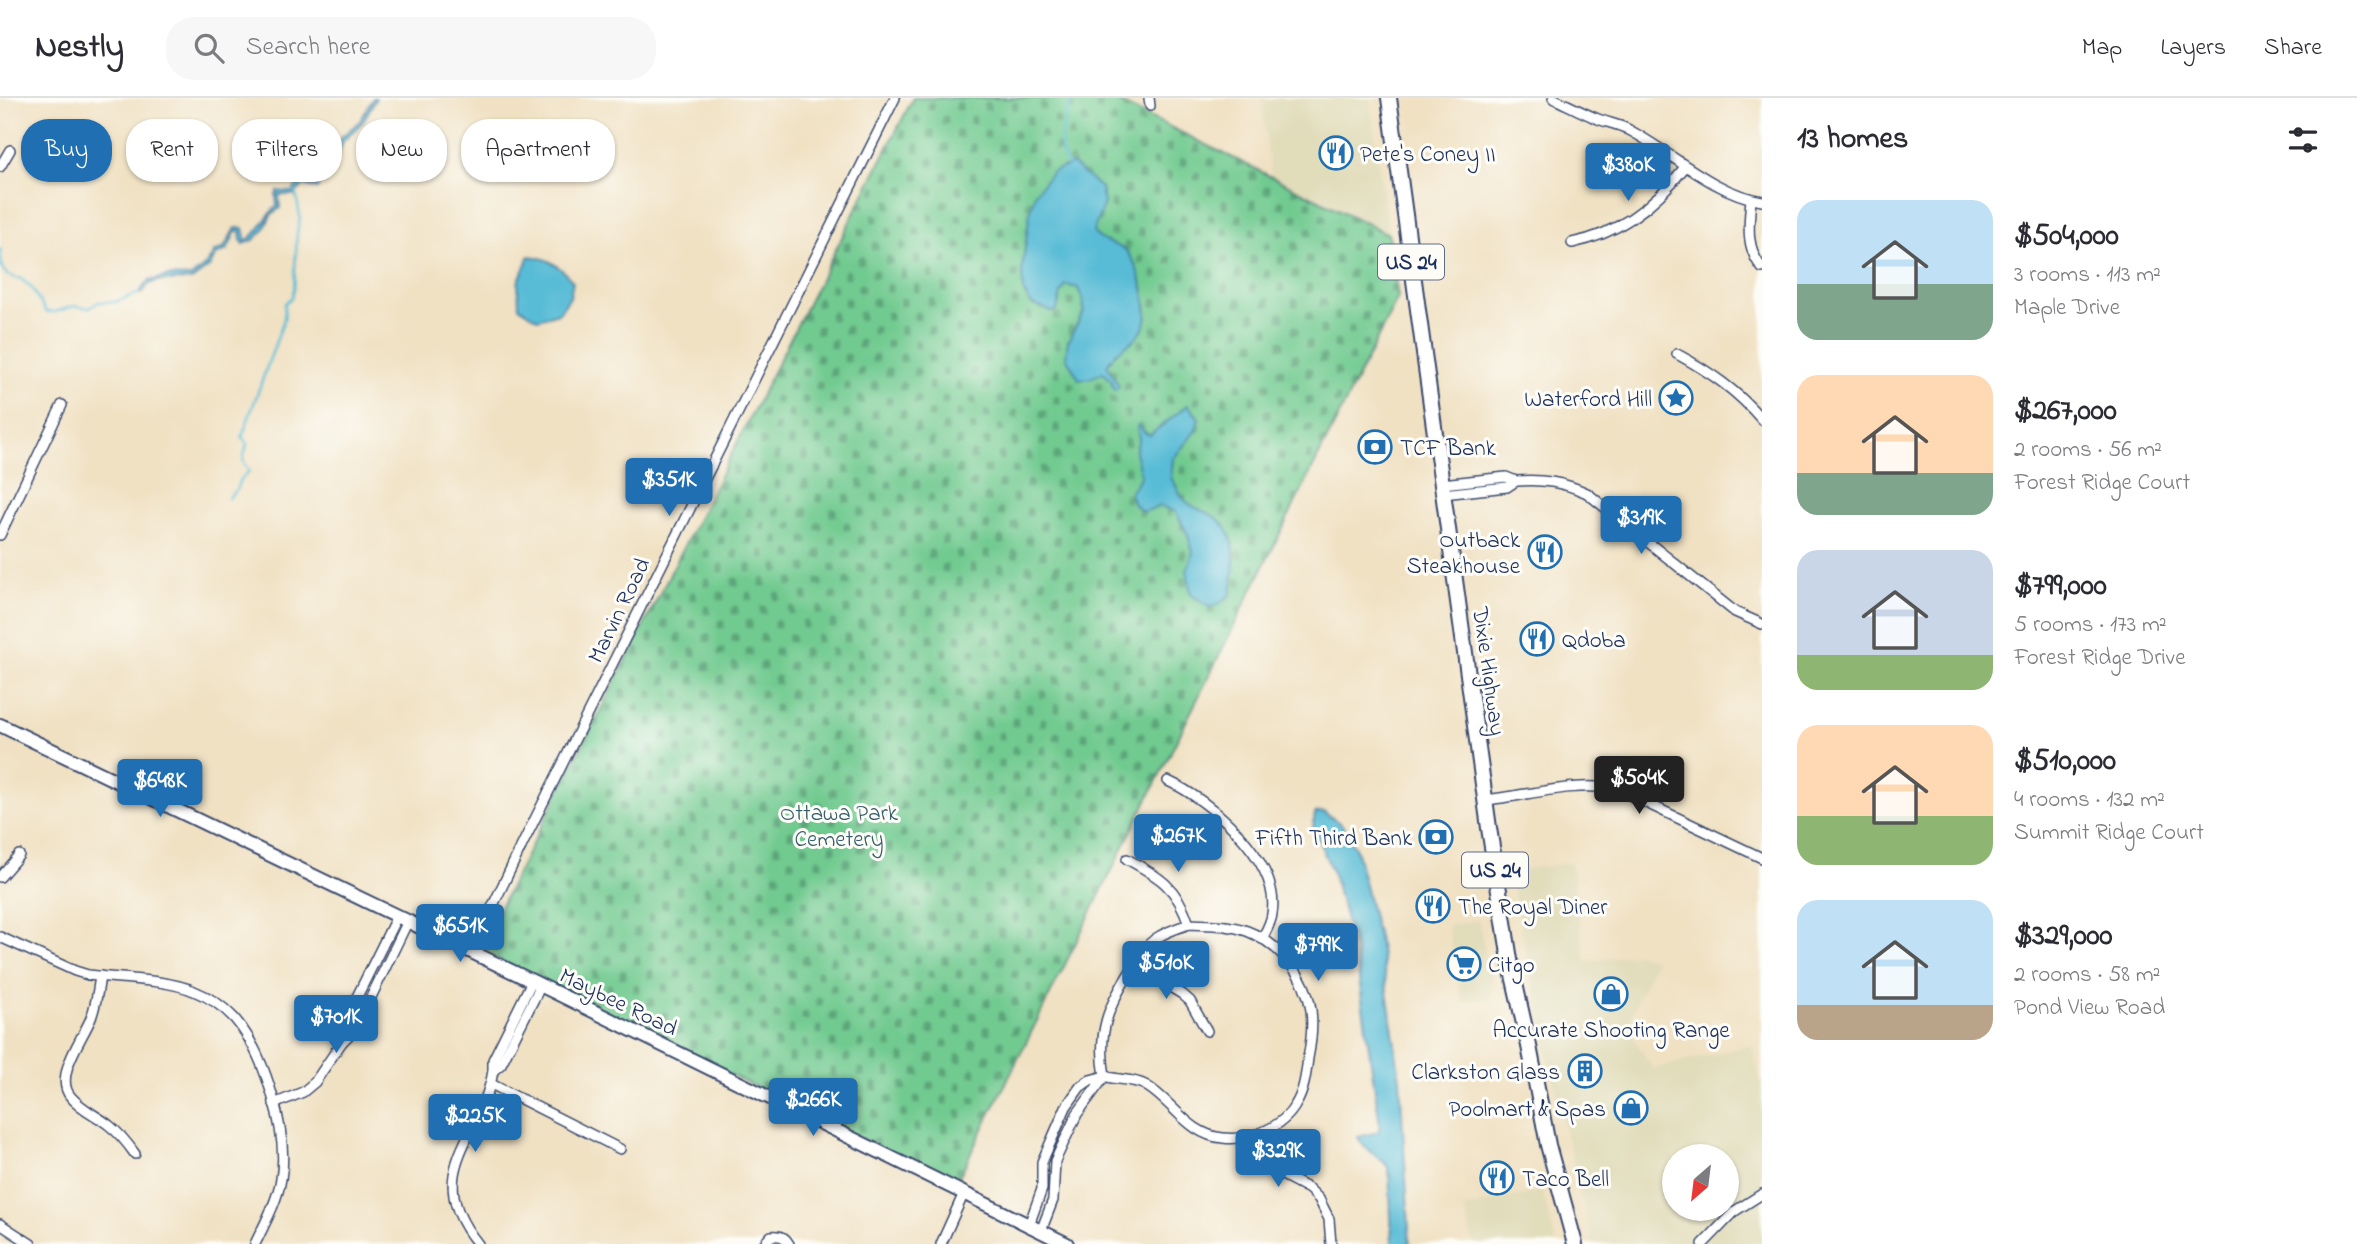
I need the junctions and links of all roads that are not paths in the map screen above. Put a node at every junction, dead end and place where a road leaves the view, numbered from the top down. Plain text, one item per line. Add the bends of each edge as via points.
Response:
1 (895, 98) edge
2 (1389, 98) edge
3 (1553, 98) edge
4 (10, 150) dead end
5 (0, 167) edge
6 (1685, 167) junction
7 (1751, 199) junction
8 (1762, 201) edge
9 (1572, 243) dead end
10 (1762, 268) edge
11 (1677, 354) dead end
12 (62, 405) dead end
13 (1762, 420) edge
14 (1442, 489) junction
15 (0, 534) edge
16 (1762, 624) edge
17 (0, 725) edge
18 (1168, 781) dead end
19 (1485, 800) junction
20 (19, 855) dead end
21 (1762, 858) edge
22 (1127, 859) dead end
23 (0, 877) edge
24 (403, 918) junction
25 (1189, 924) junction
26 (0, 937) edge
27 (1262, 939) junction
28 (471, 951) junction
29 (1134, 965) junction
30 (100, 976) junction
31 (537, 983) junction
32 (363, 984) junction
33 (375, 990) junction
34 (1207, 1031) dead end
35 (342, 1042) junction
36 (1105, 1076) junction
37 (491, 1084) junction
38 (274, 1104) junction
39 (1066, 1107) junction
40 (1077, 1114) junction
41 (1242, 1138) junction
42 (620, 1149) dead end
43 (135, 1154) dead end
44 (1042, 1189) junction
45 (1055, 1189) junction
46 (964, 1193) junction
47 (1762, 1194) edge
48 (0, 1224) edge
49 (1035, 1228) junction
50 (31, 1244) edge
51 (255, 1244) edge
52 (478, 1244) edge
53 (764, 1244) edge
54 (789, 1244) edge
55 (941, 1244) edge
56 (1067, 1244) edge
57 (1331, 1244) edge
58 (1574, 1244) edge
59 (1703, 1244) edge

1 - 28 street, Marvin Road
2 - 14 main road, Dixie Highway / US 24
3 - 6 street via 1628,129
4 - 5 street
6 - 7 street
6 - 9 street via 1655,202 1631,220 1591,240
7 - 8 street
7 - 10 street via 1749,242
11 - 13 street via 1735,391
12 - 15 street
14 - 16 street via 1507,488 1516,481 1544,480 1573,486 1735,612
14 - 19 main road, Dixie Highway / US 24
17 - 24 main road, Maybee Road
18 - 27 street via 1211,806 1252,852 1272,897 1273,912
19 - 21 street via 1578,787 1619,790
19 - 58 main road, Dixie Highway / US 24 via 1511,966
20 - 23 street
22 - 25 street via 1169,886
24 - 28 main road, Maybee Road
24 - 32 street
24 - 33 street
25 - 27 street via 1235,927
25 - 29 street via 1157,937
26 - 30 street via 75,971
27 - 41 street via 1286,958 1300,978 1312,1028 1296,1105 1274,1126
28 - 31 main road, Maybee Road
29 - 34 street via 1190,1001
29 - 36 street via 1103,1027
30 - 38 street via 177,984 217,1003 234,1018 256,1053
30 - 43 street via 90,1019 64,1084 75,1102 110,1126
31 - 37 street via 493,1060
31 - 46 main road, Maybee Road
32 - 33 street
32 - 35 street via 344,1023
33 - 35 street via 356,1028
35 - 38 street via 315,1082
36 - 39 street via 1080,1087
36 - 40 street
36 - 41 street via 1136,1080 1206,1134
37 - 42 street
37 - 52 street via 458,1155 456,1170 458,1213
38 - 51 street via 284,1154 281,1179 278,1196
39 - 40 street
39 - 44 street via 1041,1162
40 - 45 street via 1055,1161
41 - 57 street via 1252,1159 1319,1199 1329,1219
44 - 45 street
44 - 49 street
45 - 49 street
46 - 49 main road, Maybee Road
46 - 55 street
47 - 59 street via 1735,1211
48 - 50 street
49 - 56 main road, Maybee Road
53 - 54 street via 778,1235

